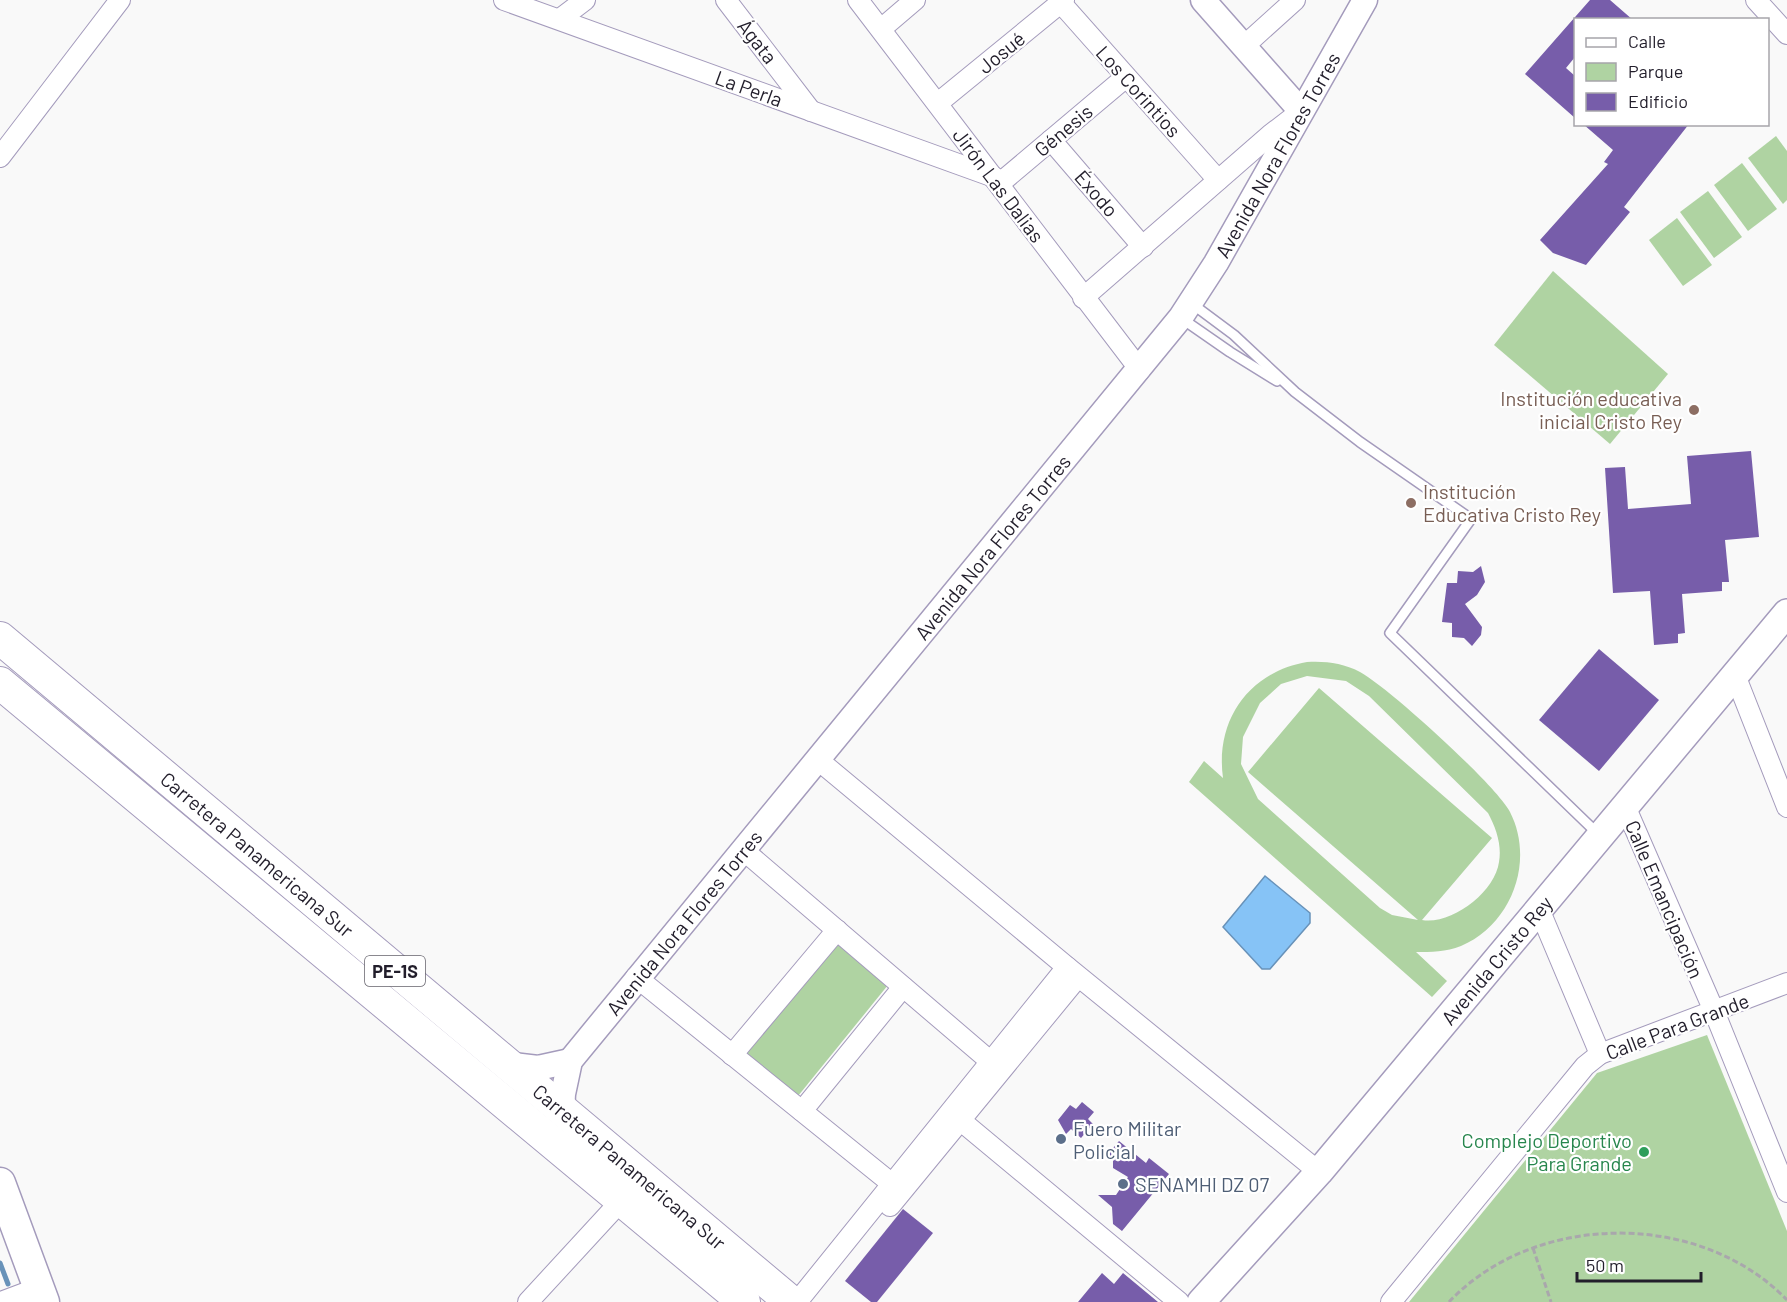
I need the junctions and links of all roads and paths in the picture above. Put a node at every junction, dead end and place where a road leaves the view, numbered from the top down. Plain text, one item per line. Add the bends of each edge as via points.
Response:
1 (120, 0) edge
2 (504, 0) edge
3 (585, 0) edge
4 (726, 0) edge
5 (858, 0) edge
6 (915, 0) edge
7 (1203, 0) edge
8 (1295, 0) edge
9 (1365, 0) edge
10 (1062, 2) edge
11 (1760, 2) edge
12 (560, 19) junction
13 (881, 29) junction
14 (1787, 34) edge
15 (1243, 47) junction
16 (1126, 77) junction
17 (938, 104) junction
18 (811, 111) junction
19 (1301, 111) junction
20 (1051, 140) junction
21 (0, 157) edge
22 (997, 180) junction
23 (1218, 180) junction
24 (1143, 247) junction
25 (1083, 298) junction
26 (1186, 310) junction
27 (1140, 370) junction
28 (1295, 392) junction
29 (1787, 613) edge
30 (0, 638) edge
31 (1735, 675) junction
32 (0, 683) edge
33 (818, 759) junction
34 (1625, 806) junction
35 (1787, 807) edge
36 (1600, 836) junction
37 (742, 849) junction
38 (1539, 909) junction
39 (837, 930) junction
40 (1072, 972) junction
41 (636, 977) junction
42 (1787, 983) edge
43 (903, 987) junction
44 (1714, 1011) junction
45 (456, 1023) junction
46 (435, 1046) junction
47 (1600, 1054) junction
48 (732, 1055) junction
49 (570, 1061) junction
50 (990, 1061) junction
51 (505, 1064) junction
52 (562, 1112) junction
53 (802, 1112) junction
54 (960, 1120) junction
55 (1320, 1172) junction
56 (0, 1183) edge
57 (891, 1183) junction
58 (1787, 1192) edge
59 (621, 1201) junction
60 (1533, 1248) junction
61 (41, 1295) edge
62 (1787, 1300) edge
63 (1, 1302) edge
64 (528, 1302) edge
65 (744, 1302) edge
66 (791, 1302) edge
67 (797, 1302) edge
68 (809, 1302) edge
69 (1179, 1302) edge
70 (1201, 1302) edge
71 (1391, 1302) edge
72 (1449, 1302) edge
73 (1551, 1302) edge

1 - 21 street
2 - 12 street, La Perla
3 - 12 street
4 - 18 street, Ágata
5 - 13 street, Jirón Las Dalias
6 - 13 street
7 - 15 street
8 - 15 street
9 - 19 street, Avenida Nora Flores Torres
10 - 16 street, Los Corintios
10 - 17 street, Josué
11 - 14 street
12 - 18 street, La Perla
13 - 17 street, Jirón Las Dalias
15 - 19 street
16 - 20 street, Génesis
16 - 23 street, Los Corintios
17 - 22 street, Jirón Las Dalias
18 - 22 street, La Perla
19 - 23 street
19 - 26 street, Avenida Nora Flores Torres
20 - 22 street, Génesis
20 - 24 street, Éxodo
22 - 25 street, Jirón Las Dalias
23 - 24 street
24 - 25 street
25 - 27 street, Jirón Las Dalias
26 - 27 street, Avenida Nora Flores Torres
26 - 28 lane via 1230,352
26 - 28 lane via 1234,335
27 - 33 street, Avenida Nora Flores Torres
28 - 36 lane via 1471,519 1390,633
29 - 31 main road, Avenida Cristo Rey
30 - 45 highway, Carretera Panamericana Sur / PE-1S
31 - 34 main road, Avenida Cristo Rey
31 - 35 street
32 - 46 highway, Carretera Panamericana Sur / PE-1S
33 - 37 street, Avenida Nora Flores Torres
33 - 40 street
34 - 36 main road, Avenida Cristo Rey
34 - 44 street, Calle Emancipación
36 - 38 main road, Avenida Cristo Rey
37 - 39 street
37 - 41 street, Avenida Nora Flores Torres
38 - 47 street
38 - 55 main road, Avenida Cristo Rey
39 - 43 street
39 - 48 street
40 - 50 street
40 - 54 street
40 - 55 street
41 - 48 street
41 - 49 street, Avenida Nora Flores Torres
42 - 44 street, Calle Para Grande
43 - 50 street
43 - 53 street
44 - 47 street, Calle Para Grande
44 - 58 street, Calle Emancipación
45 - 46 highway
45 - 51 highway, Carretera Panamericana Sur / PE-1S
46 - 59 highway, Carretera Panamericana Sur / PE-1S
47 - 71 street, Calle Para Grande via 1585,1066
48 - 53 street
49 - 51 street via 538,1068
49 - 52 street, Avenida Nora Flores Torres
50 - 57 street
51 - 52 highway, Carretera Panamericana Sur / PE-1S
52 - 66 highway, Carretera Panamericana Sur / PE-1S
53 - 57 street
54 - 68 street
54 - 69 street
55 - 70 main road, Avenida Cristo Rey
56 - 61 main road
57 - 67 street
59 - 64 street
59 - 65 highway, Carretera Panamericana Sur / PE-1S
60 - 62 path via 1620,1232 1670,1237 1738,1263
60 - 72 path via 1480,1276
60 - 73 path
61 - 63 street

